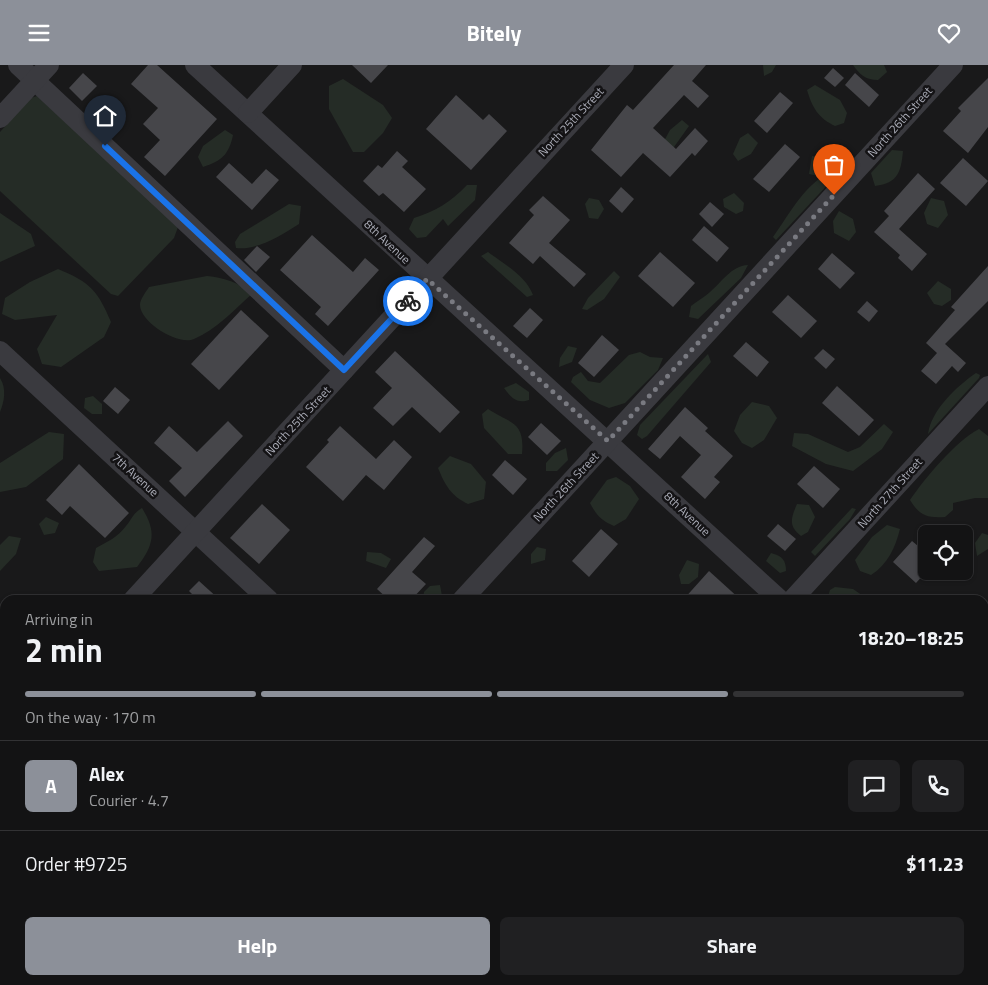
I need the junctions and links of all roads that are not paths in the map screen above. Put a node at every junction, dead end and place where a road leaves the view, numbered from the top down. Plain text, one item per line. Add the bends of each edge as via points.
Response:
1 (18, 65) edge
2 (49, 65) edge
3 (195, 65) edge
4 (292, 65) edge
5 (624, 65) edge
6 (953, 65) edge
7 (35, 80) junction
8 (248, 113) junction
9 (0, 118) edge
10 (427, 279) junction
11 (0, 351) edge
12 (344, 370) junction
13 (988, 386) edge
14 (608, 441) junction
15 (197, 531) junction
16 (138, 595) edge
17 (264, 595) edge
18 (467, 595) edge
19 (775, 595) edge
20 (797, 595) edge

1 - 7 street
2 - 7 street
3 - 8 street, 8th Avenue
4 - 8 street
5 - 10 street, North 25th Street
6 - 14 street, North 26th Street
7 - 9 street
7 - 12 street
8 - 10 street, 8th Avenue
10 - 12 street, North 25th Street
10 - 14 street, 8th Avenue
11 - 15 street, 7th Avenue
12 - 15 street, North 25th Street
13 - 20 street, North 27th Street
14 - 18 street, North 26th Street
14 - 19 street, 8th Avenue
15 - 16 street, North 25th Street
15 - 17 street, 7th Avenue

